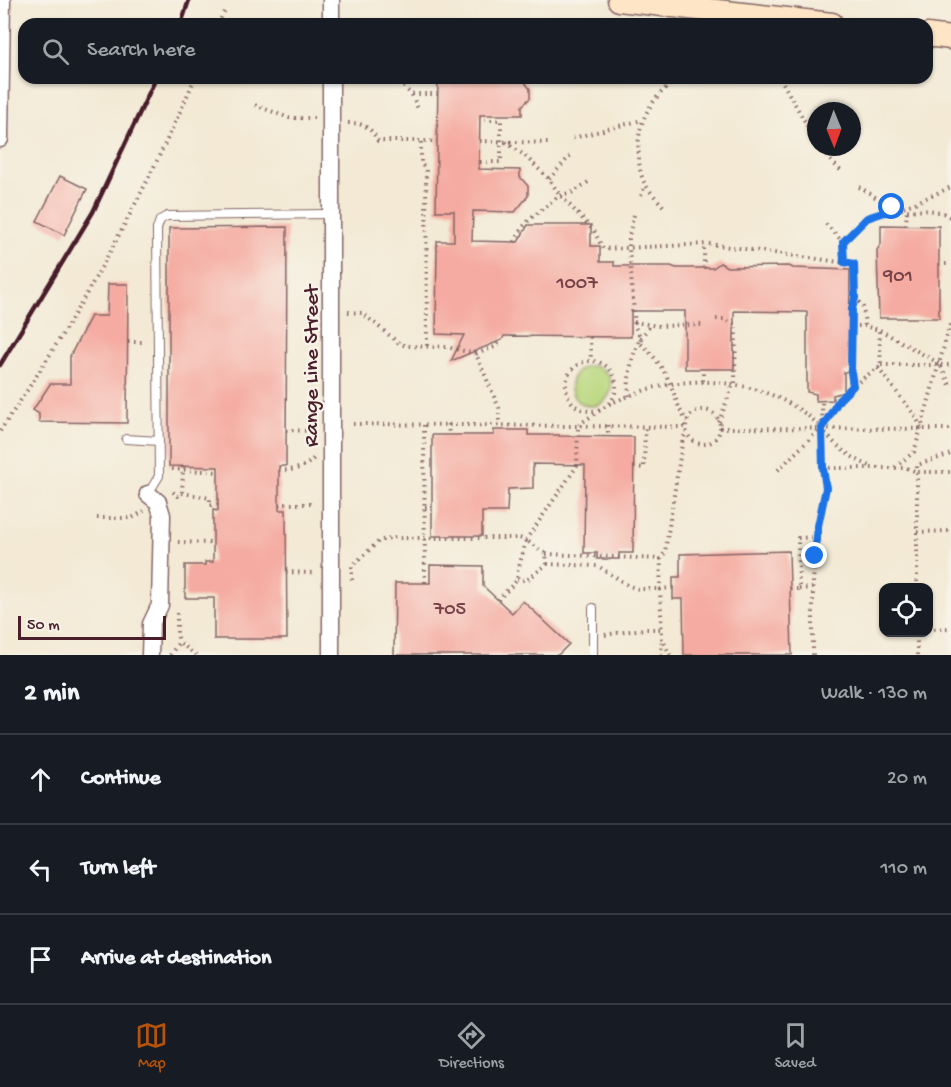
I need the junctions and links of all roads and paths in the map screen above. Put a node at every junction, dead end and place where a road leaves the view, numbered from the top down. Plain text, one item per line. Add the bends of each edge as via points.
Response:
1 (2, 0) edge
2 (331, 0) edge
3 (619, 0) edge
4 (697, 4) edge
5 (225, 10) dead end
6 (221, 18) edge
7 (331, 18) edge
8 (792, 18) edge
9 (933, 36) edge
10 (951, 38) edge
11 (192, 84) edge
12 (331, 84) edge
13 (401, 84) edge
14 (669, 84) edge
15 (783, 84) edge
16 (411, 94) junction
17 (438, 94) dead end
18 (255, 105) dead end
19 (419, 111) dead end
20 (480, 120) dead end
21 (642, 120) junction
22 (332, 122) junction
23 (807, 125) edge
24 (573, 138) dead end
25 (0, 139) edge
26 (437, 141) dead end
27 (480, 141) dead end
28 (421, 142) junction
29 (504, 142) junction
30 (550, 143) dead end
31 (570, 156) dead end
32 (826, 156) edge
33 (480, 162) dead end
34 (841, 171) dead end
35 (549, 179) junction
36 (591, 180) dead end
37 (645, 184) junction
38 (859, 186) dead end
39 (951, 187) edge
40 (560, 195) junction
41 (641, 196) dead end
42 (663, 206) dead end
43 (897, 208) junction
44 (907, 210) junction
45 (332, 214) junction
46 (634, 215) dead end
47 (951, 218) edge
48 (826, 224) dead end
49 (906, 225) dead end
50 (515, 242) dead end
51 (843, 242) junction
52 (704, 244) junction
53 (629, 248) junction
54 (844, 262) junction
55 (939, 264) dead end
56 (951, 264) edge
57 (704, 268) dead end
58 (855, 298) junction
59 (331, 309) junction
60 (716, 319) dead end
61 (951, 321) edge
62 (634, 322) junction
63 (650, 325) junction
64 (703, 325) dead end
65 (852, 326) junction
66 (865, 326) junction
67 (879, 330) junction
68 (590, 337) dead end
69 (640, 340) junction
70 (499, 342) dead end
71 (427, 346) junction
72 (476, 354) junction
73 (591, 361) junction
74 (940, 364) junction
75 (951, 365) edge
76 (880, 367) junction
77 (703, 369) dead end
78 (703, 381) junction
79 (671, 384) junction
80 (734, 384) junction
81 (853, 386) junction
82 (951, 387) edge
83 (629, 396) junction
84 (822, 401) dead end
85 (609, 404) junction
86 (602, 409) junction
87 (719, 423) junction
88 (353, 424) dead end
89 (448, 424) junction
90 (686, 424) junction
91 (424, 425) junction
92 (499, 425) junction
93 (578, 425) junction
94 (608, 425) junction
95 (645, 426) junction
96 (720, 428) junction
97 (822, 428) junction
98 (921, 428) junction
99 (951, 429) edge
100 (0, 431) edge
101 (687, 432) junction
102 (449, 435) dead end
103 (608, 437) dead end
104 (126, 439) dead end
105 (159, 441) junction
106 (951, 454) edge
107 (315, 458) dead end
108 (634, 467) dead end
109 (183, 468) junction
110 (823, 468) junction
111 (876, 468) junction
112 (894, 468) junction
113 (279, 470) dead end
114 (778, 470) dead end
115 (218, 472) dead end
116 (917, 472) junction
117 (951, 472) edge
118 (168, 477) dead end
119 (168, 484) dead end
120 (182, 493) junction
121 (159, 495) junction
122 (218, 504) dead end
123 (279, 504) dead end
124 (315, 504) dead end
125 (425, 507) junction
126 (432, 507) dead end
127 (97, 518) dead end
128 (951, 531) edge
129 (917, 532) junction
130 (817, 537) junction
131 (425, 539) junction
132 (526, 540) junction
133 (177, 542) dead end
134 (213, 543) dead end
135 (546, 554) junction
136 (661, 559) junction
137 (547, 564) junction
138 (286, 572) dead end
139 (315, 573) dead end
140 (352, 580) dead end
141 (517, 580) junction
142 (425, 583) dead end
143 (917, 583) edge
144 (673, 588) dead end
145 (812, 588) junction
146 (660, 589) junction
147 (790, 589) dead end
148 (799, 589) junction
149 (498, 600) dead end
150 (593, 608) dead end
151 (951, 628) edge
152 (661, 629) junction
153 (933, 629) edge
154 (917, 637) edge
155 (662, 638) junction
156 (594, 639) junction
157 (150, 655) edge
158 (170, 655) edge
159 (196, 655) edge
160 (331, 655) edge
161 (593, 655) edge
162 (661, 655) edge
163 (670, 655) edge
164 (813, 655) edge
165 (917, 655) edge

1 - 25 street
2 - 7 street
3 - 4 street
4 - 8 street
5 - 6 path
9 - 10 street
11 - 100 path via 115,244
12 - 22 street, Range Line Street
13 - 16 path
14 - 21 path
15 - 23 path
16 - 17 path
16 - 19 path
18 - 22 path via 289,118
20 - 29 path via 501,120
21 - 24 path
21 - 37 path via 638,152
22 - 28 path via 365,125 378,141
22 - 45 street, Range Line Street
26 - 28 path
27 - 29 path
28 - 71 path via 421,164 426,169
29 - 30 path
29 - 33 path via 501,162
29 - 35 path
31 - 35 path
32 - 34 path
35 - 40 path
36 - 40 path via 574,192
37 - 41 path
37 - 42 path
38 - 43 path
39 - 43 path
40 - 50 path via 530,219
40 - 53 path via 594,231 601,251
43 - 44 path
43 - 51 path via 867,218
44 - 47 path via 944,212
44 - 49 path
45 - 59 street, Range Line Street
45 - 105 lane via 167,216 160,220
46 - 53 path
48 - 51 path
51 - 54 path
52 - 53 path
52 - 54 path
52 - 57 path
53 - 62 path
54 - 58 path via 854,264
55 - 56 path
58 - 65 path
58 - 66 path via 863,306
59 - 71 path via 362,313 400,344
59 - 160 street, Range Line Street
60 - 80 path via 736,325
61 - 74 path
62 - 63 path
62 - 69 path
63 - 64 path
63 - 69 path
65 - 66 path
65 - 81 path
66 - 67 path
67 - 74 path
67 - 76 path
68 - 73 path
69 - 79 path
69 - 83 path via 630,370
70 - 72 path
71 - 72 path
72 - 92 path via 499,408
73 - 85 path via 612,373 616,389
73 - 86 path via 575,366 566,388 578,408
74 - 75 path
74 - 76 path
74 - 82 path
74 - 98 path
76 - 81 path
76 - 98 path
77 - 78 path
78 - 79 path
78 - 80 path
79 - 83 path
79 - 90 path
80 - 87 path
80 - 97 path via 790,403
81 - 97 path
83 - 85 path
84 - 97 path
85 - 86 path
86 - 93 path
87 - 90 path via 704,410 693,413
87 - 96 path
88 - 91 path
89 - 91 path
89 - 92 path
89 - 102 path
90 - 95 path
90 - 101 path
91 - 125 path
92 - 93 path
93 - 94 path
93 - 132 path via 578,466
94 - 95 path
94 - 103 path
95 - 108 path via 644,468
96 - 97 path
96 - 101 path via 715,439 705,444 694,441
97 - 98 path
97 - 110 path
97 - 111 path via 846,453
97 - 114 path
98 - 99 path
98 - 112 path via 914,452
101 - 136 path
104 - 105 lane
105 - 121 lane
106 - 116 path via 918,465
107 - 113 path via 298,468
109 - 115 path
109 - 118 path via 168,469
109 - 120 path
110 - 111 path
110 - 130 path via 826,488
111 - 112 path
112 - 116 path
116 - 117 path
116 - 129 path
119 - 121 path
120 - 121 path
120 - 122 path via 210,498 210,505
121 - 127 path via 132,518
121 - 157 street via 160,605 152,624
123 - 124 path
125 - 126 path
125 - 131 path
128 - 129 path
129 - 143 path
130 - 145 path
130 - 148 path via 798,538
131 - 132 path
131 - 140 path via 379,541 352,566
131 - 142 path
132 - 135 path
132 - 141 path
133 - 134 path
135 - 136 path
135 - 137 path
136 - 146 path
137 - 141 path via 527,580
137 - 146 path via 598,566 629,586
138 - 139 path
141 - 149 path
144 - 146 path
145 - 148 path
145 - 164 path
146 - 152 path
147 - 148 path
150 - 156 lane
151 - 153 path
152 - 155 path
152 - 156 path via 623,631
154 - 165 path
155 - 162 path
155 - 163 path
156 - 161 lane
158 - 159 path via 179,642

